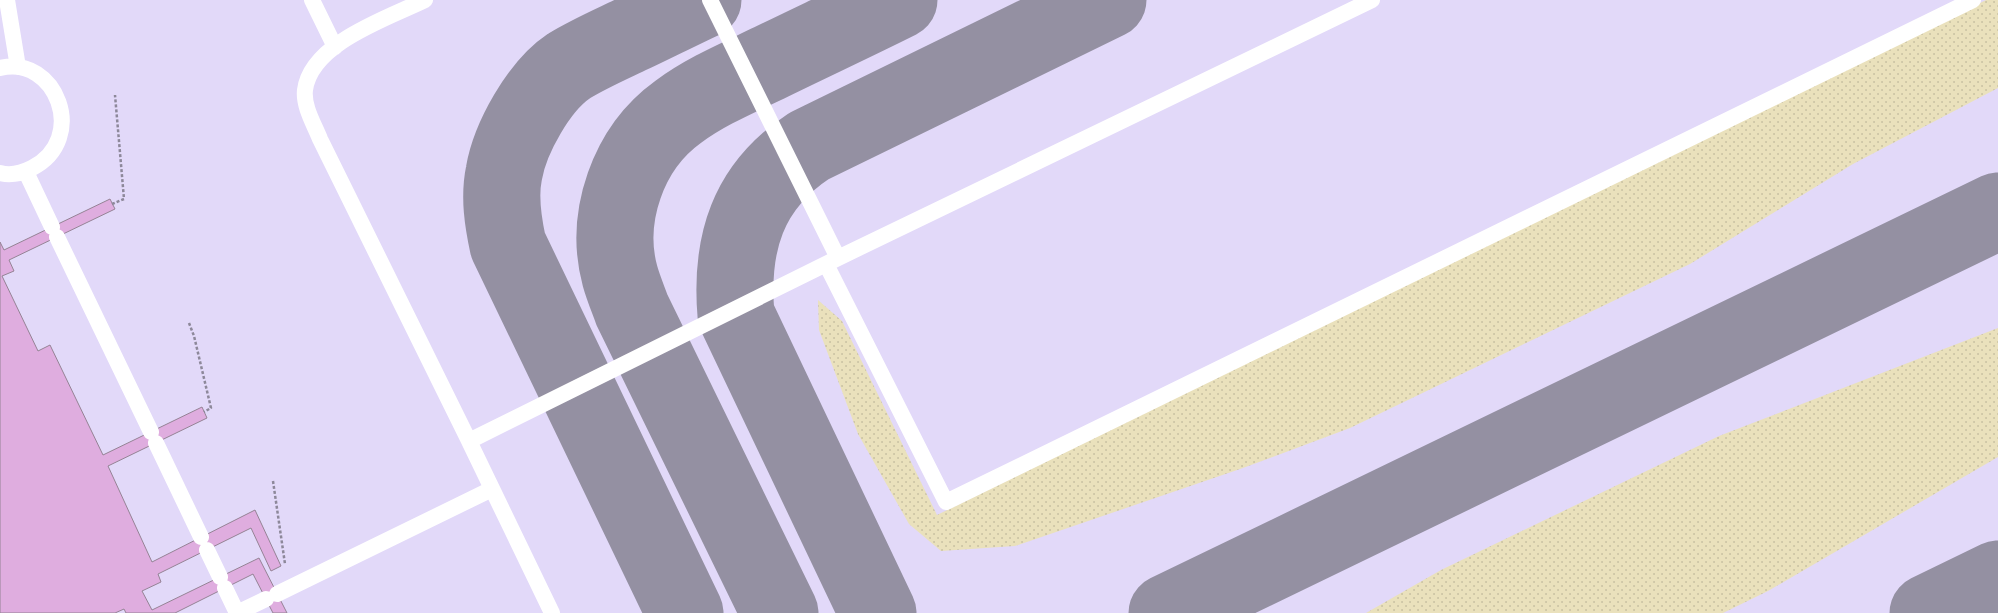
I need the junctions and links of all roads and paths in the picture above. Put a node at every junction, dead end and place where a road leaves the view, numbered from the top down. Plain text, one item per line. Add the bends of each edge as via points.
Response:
1 (7, 0) edge
2 (312, 0) edge
3 (425, 0) edge
4 (710, 0) edge
5 (1372, 0) edge
6 (1973, 0) edge
7 (335, 47) junction
8 (18, 67) junction
9 (0, 68) edge
10 (115, 94) dead end
11 (26, 172) junction
12 (0, 173) edge
13 (112, 204) dead end
14 (832, 261) junction
15 (189, 322) dead end
16 (204, 412) dead end
17 (469, 441) junction
18 (273, 481) dead end
19 (492, 489) junction
20 (286, 568) dead end
21 (237, 613) edge
22 (552, 613) edge

1 - 8 lane
2 - 7 lane
3 - 7 lane via 345,38
4 - 14 lane
5 - 14 lane
6 - 14 lane via 946,502
7 - 17 lane via 324,55 311,71 305,90 307,108 323,146
8 - 9 lane
8 - 11 lane via 30,71 50,87 61,109 62,120 57,145 41,164
10 - 13 path via 124,198
11 - 12 lane via 8,175
11 - 21 lane
14 - 17 lane
15 - 16 path via 212,408
17 - 19 lane
18 - 20 path
19 - 21 lane
19 - 22 lane

